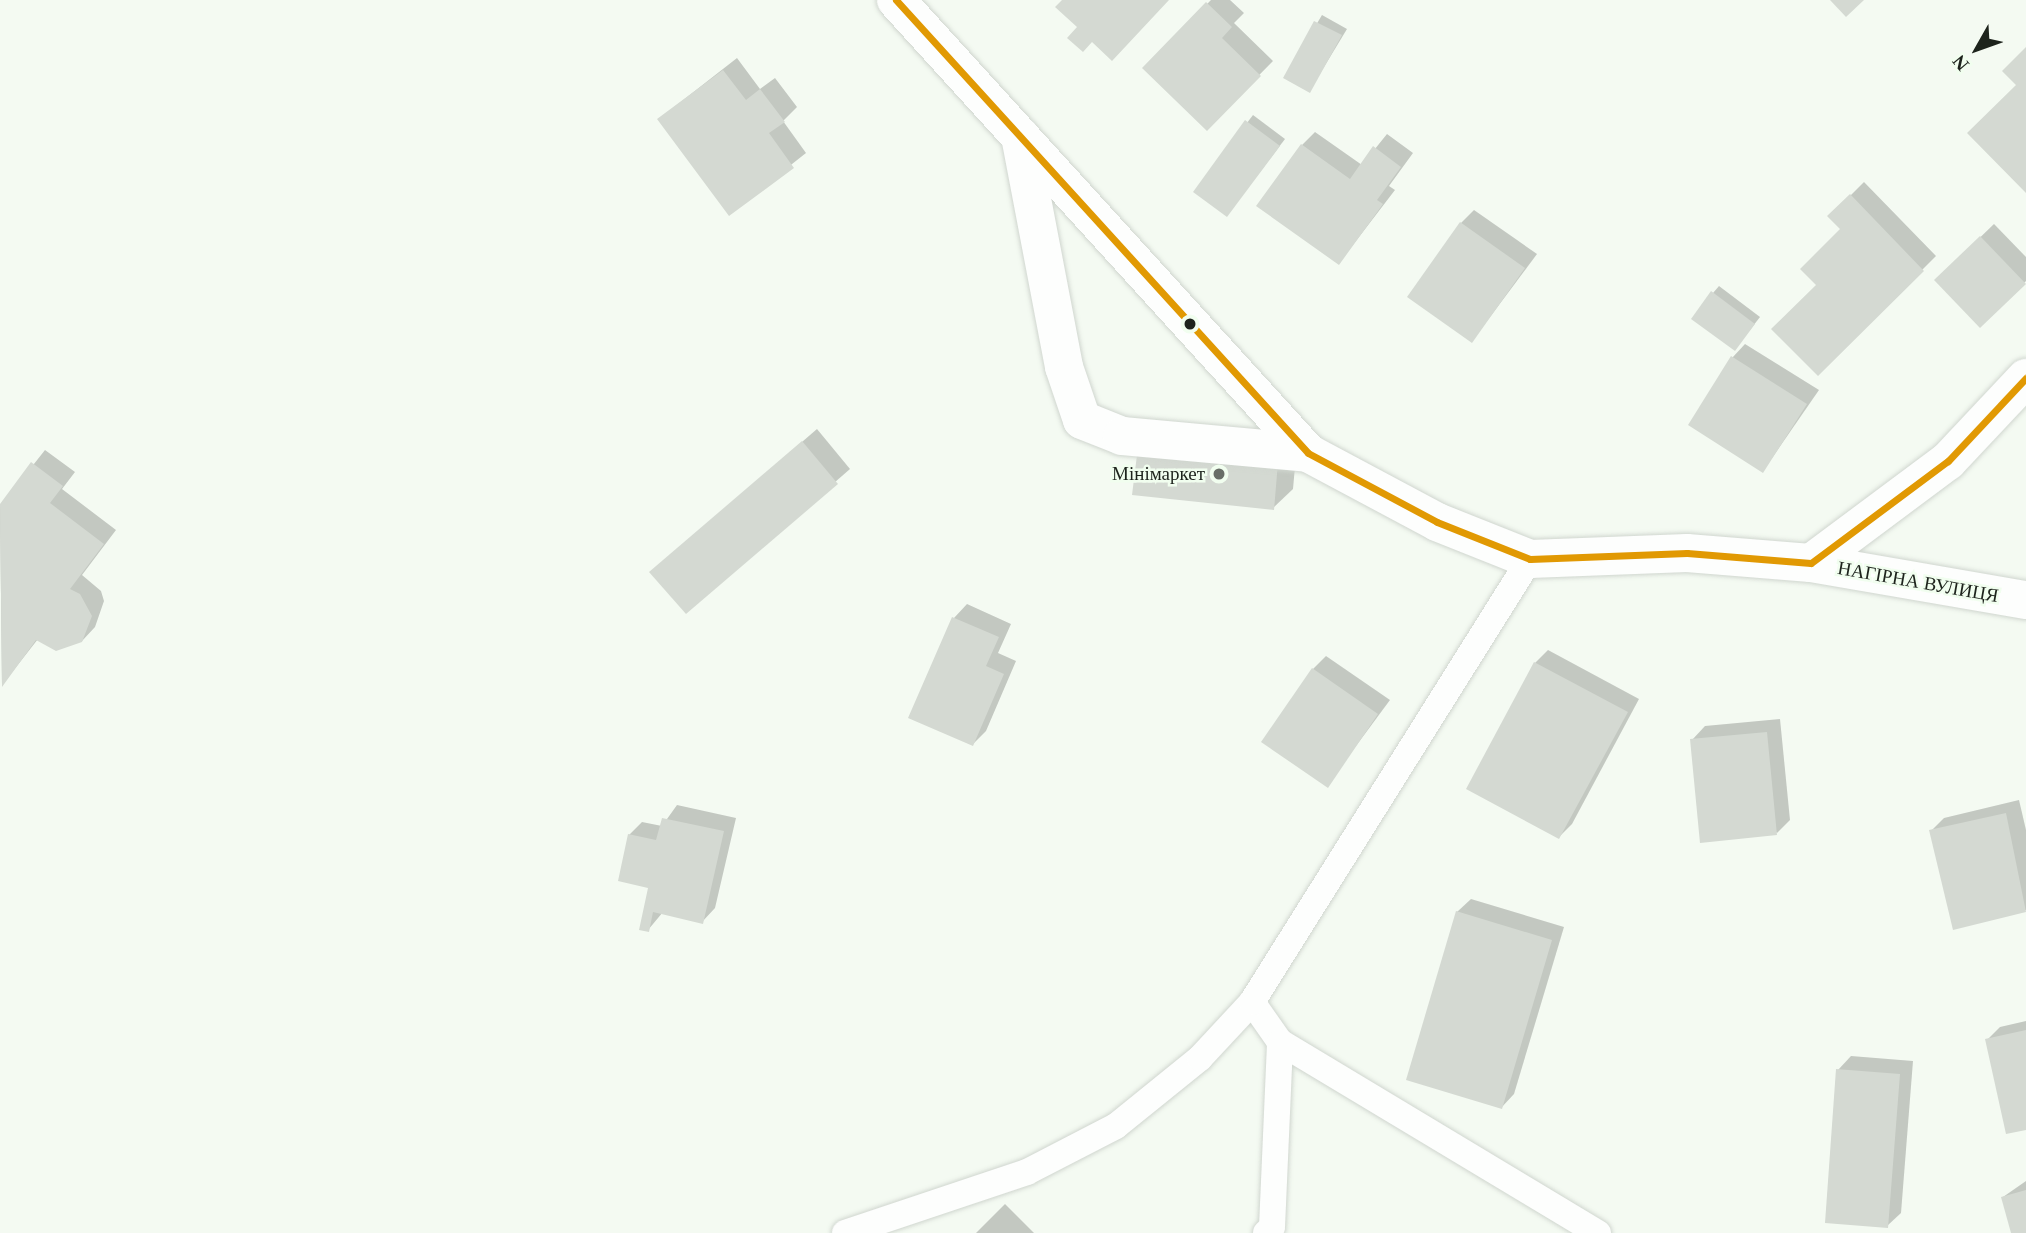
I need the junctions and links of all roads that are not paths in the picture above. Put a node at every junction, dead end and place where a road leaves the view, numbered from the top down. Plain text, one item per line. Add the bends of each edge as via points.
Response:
1 (896, 0) edge
2 (1020, 136) junction
3 (2026, 378) edge
4 (1308, 453) junction
5 (1530, 559) junction
6 (1811, 563) junction
7 (2026, 600) edge
8 (1252, 1002) junction
9 (1280, 1042) junction
10 (1272, 1231) edge
11 (845, 1233) edge
12 (1598, 1233) edge

1 - 2 street, НАГІРНА ВУЛИЦЯ
2 - 4 street, НАГІРНА ВУЛИЦЯ
2 - 4 street via 1063,367 1082,420 1122,436
3 - 6 street, НАГІРНА ВУЛИЦЯ via 1948,461
4 - 5 street, НАГІРНА ВУЛИЦЯ via 1437,522
5 - 6 street, НАГІРНА ВУЛИЦЯ via 1687,553
5 - 8 lane
6 - 7 street, НАГІРНА ВУЛИЦЯ
8 - 9 lane
8 - 11 lane via 1200,1058 1116,1126 1027,1172
9 - 10 lane
9 - 12 lane

